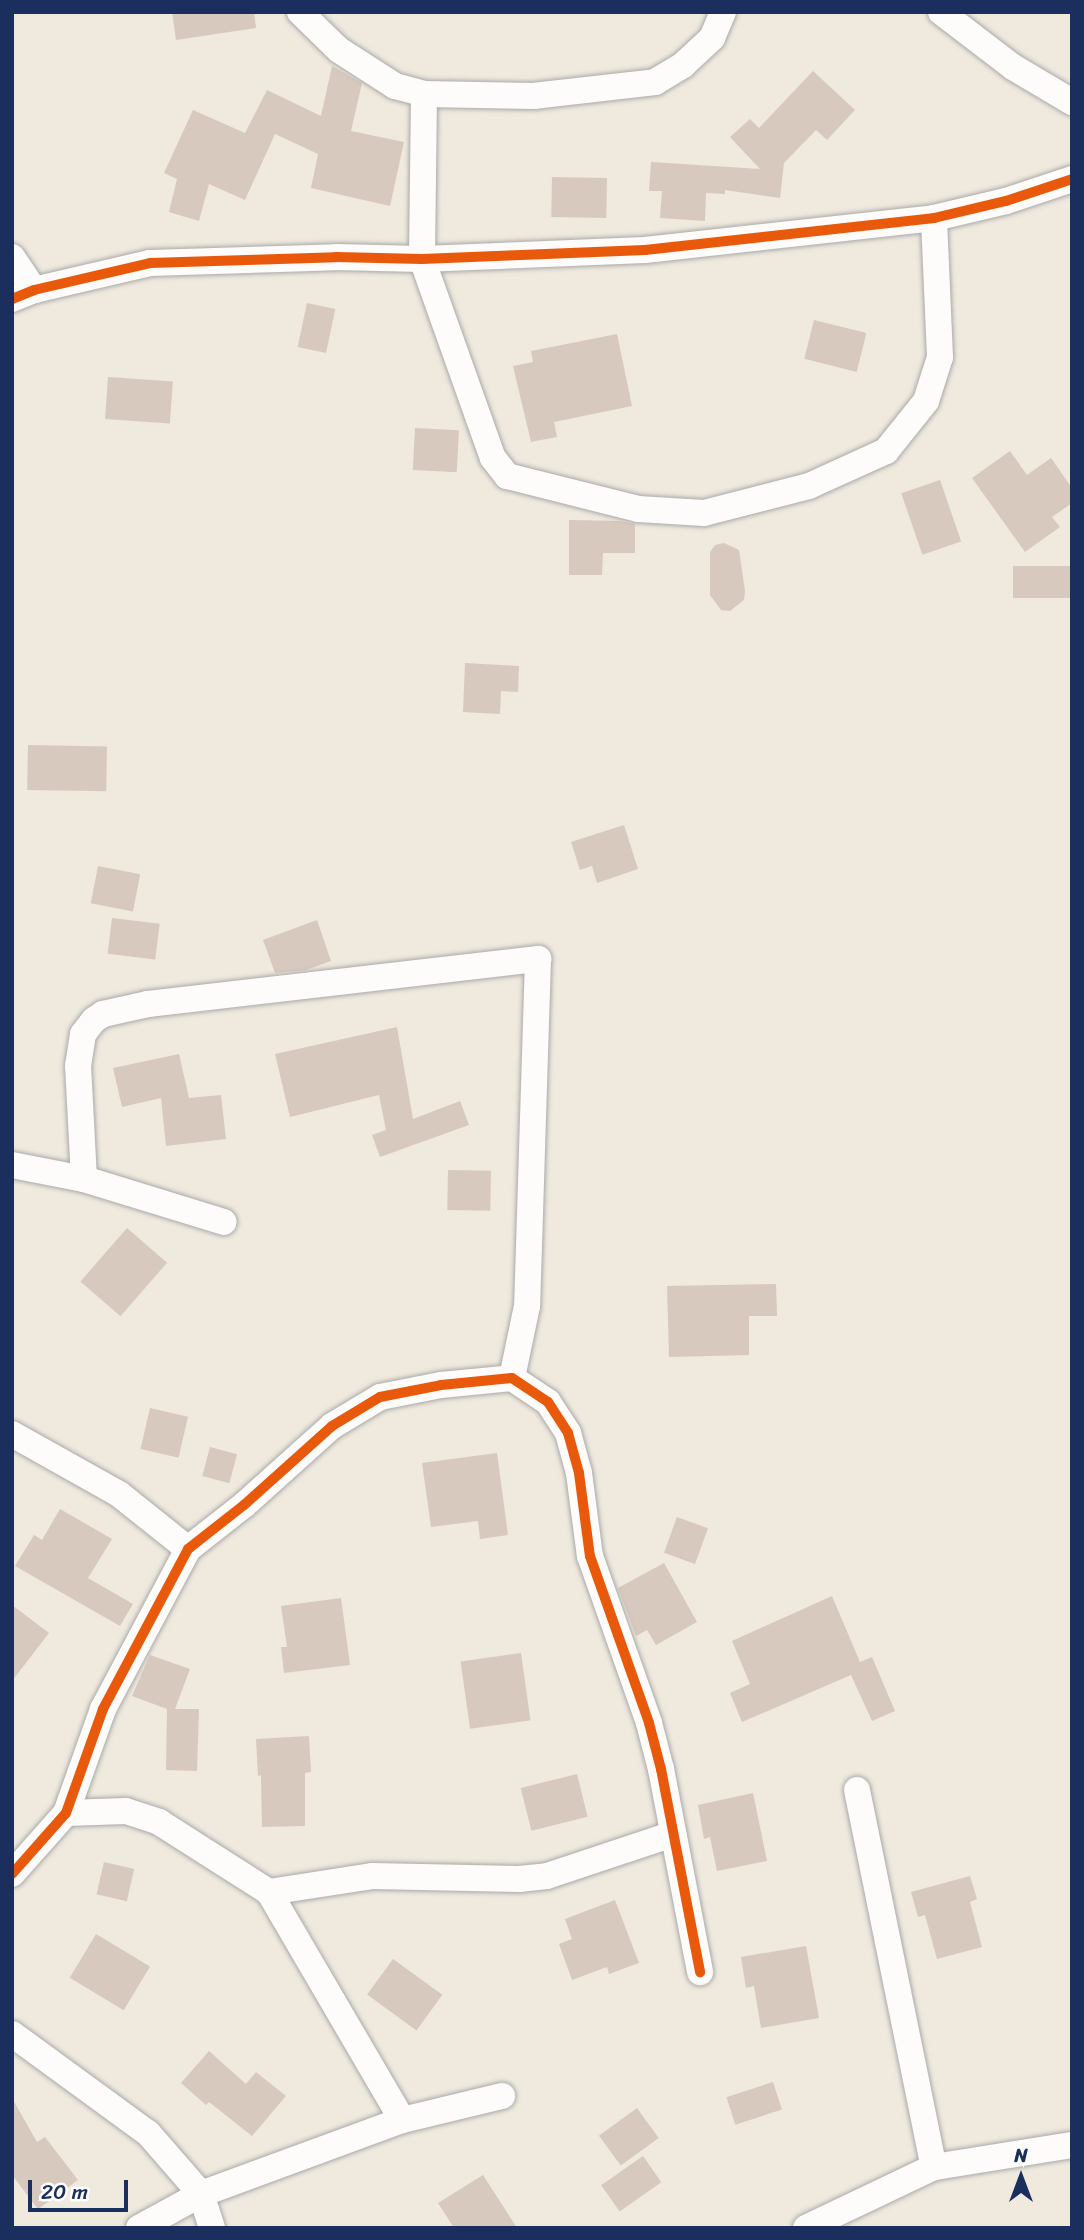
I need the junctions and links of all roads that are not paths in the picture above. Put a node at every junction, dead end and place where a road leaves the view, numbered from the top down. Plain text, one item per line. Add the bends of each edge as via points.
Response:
1 (300, 12) edge
2 (723, 12) edge
3 (942, 12) edge
4 (424, 94) junction
5 (1072, 102) edge
6 (1072, 179) edge
7 (933, 218) junction
8 (12, 257) edge
9 (422, 259) junction
10 (23, 295) edge
11 (12, 1165) edge
12 (83, 1179) junction
13 (224, 1222) dead end
14 (512, 1378) junction
15 (12, 1434) edge
16 (188, 1549) junction
17 (856, 1790) dead end
18 (65, 1813) junction
19 (673, 1834) junction
20 (12, 1874) edge
21 (269, 1892) junction
22 (699, 1972) dead end
23 (12, 2034) edge
24 (502, 2096) dead end
25 (401, 2120) junction
26 (1072, 2145) edge
27 (934, 2167) junction
28 (201, 2194) junction
29 (139, 2228) edge
30 (212, 2228) edge
31 (806, 2228) edge

1 - 4 street via 338,50 395,86
2 - 4 street via 712,38 655,82 533,96
3 - 5 street via 1013,66
4 - 9 street
6 - 7 street
7 - 9 street via 645,250
7 - 9 street via 940,357 926,401 886,451 809,486 704,513 638,509 507,477 492,458
8 - 10 street
9 - 10 street via 150,263
11 - 12 street
12 - 13 street
12 - 14 street via 78,1066 83,1034 103,1014 148,1004 538,959 527,1306
14 - 16 street via 380,1397 332,1426
14 - 19 street via 548,1402 568,1433 579,1473 590,1556 649,1723
15 - 16 street via 118,1494
16 - 18 street via 103,1709
17 - 27 street
18 - 20 street
18 - 21 street via 126,1811 159,1822
19 - 21 street via 547,1876 372,1876
19 - 22 street
21 - 25 street
23 - 28 street via 148,2133
24 - 25 street
25 - 28 street
26 - 27 street
27 - 31 street
28 - 29 street
28 - 30 street

